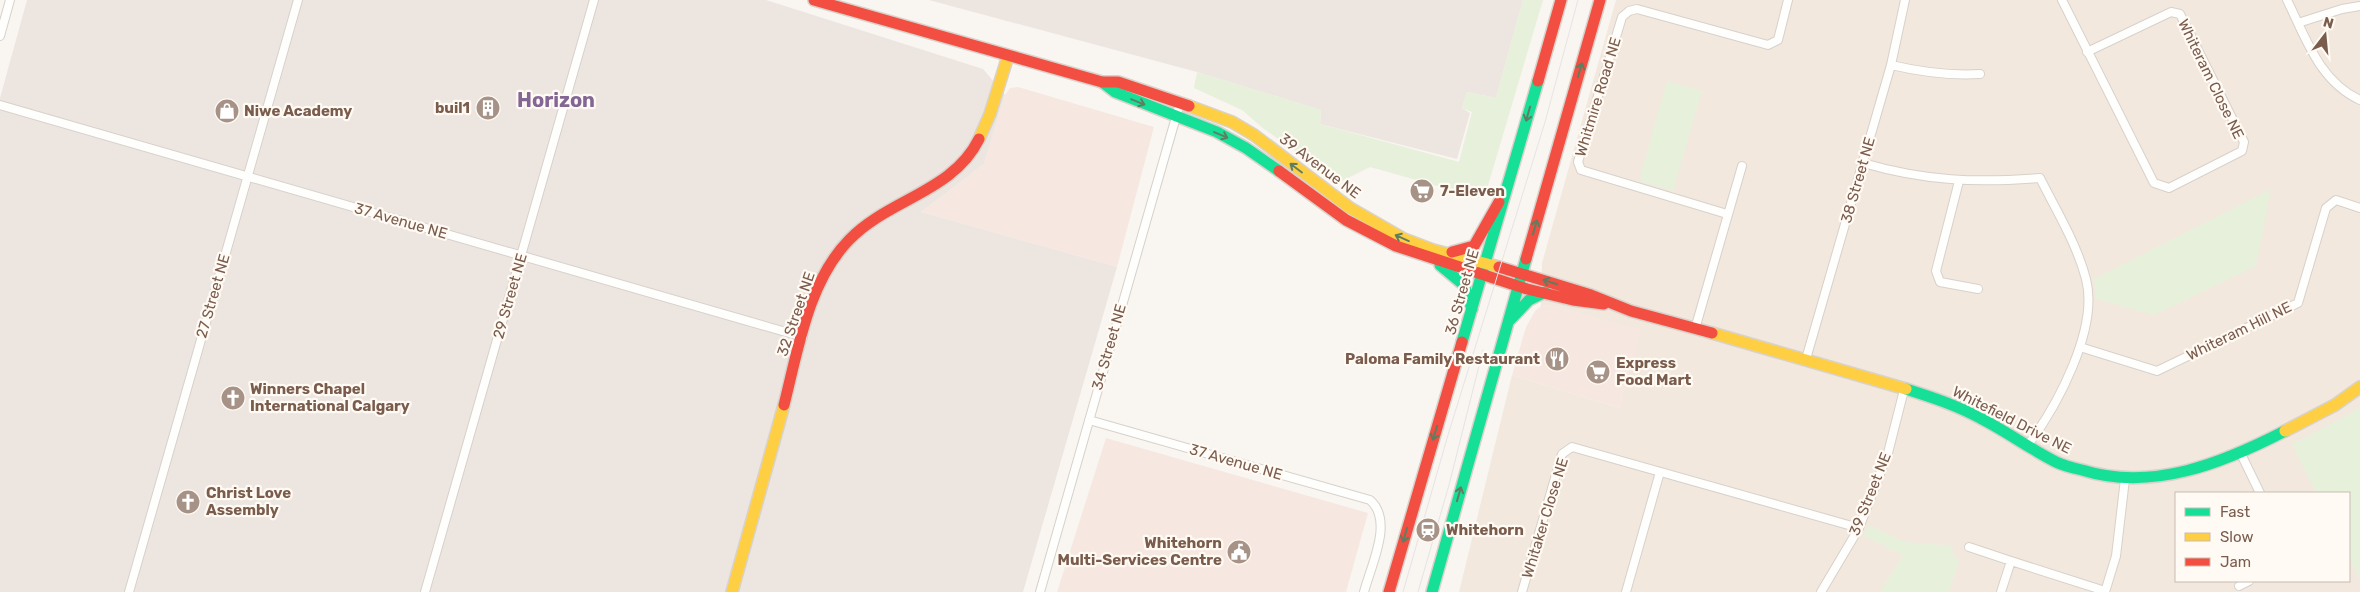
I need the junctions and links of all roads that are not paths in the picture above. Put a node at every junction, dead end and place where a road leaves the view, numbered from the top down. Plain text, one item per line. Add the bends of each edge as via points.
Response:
1 (10, 0) edge
2 (298, 0) edge
3 (594, 0) edge
4 (814, 0) edge
5 (1561, 0) edge
6 (1600, 0) edge
7 (1788, 0) edge
8 (1905, 0) edge
9 (2062, 0) edge
10 (2286, 0) edge
11 (2360, 6) edge
12 (2298, 23) junction
13 (0, 36) edge
14 (2087, 52) junction
15 (1008, 56) junction
16 (1891, 65) junction
17 (1980, 74) dead end
18 (1102, 82) junction
19 (2360, 100) edge
20 (1180, 103) junction
21 (0, 105) edge
22 (1176, 117) junction
23 (1863, 163) junction
24 (1742, 166) dead end
25 (247, 176) junction
26 (1959, 181) junction
27 (1506, 192) junction
28 (2360, 208) edge
29 (1727, 214) junction
30 (1448, 253) junction
31 (522, 255) junction
32 (1435, 261) junction
33 (1484, 269) junction
34 (1522, 274) junction
35 (1518, 285) junction
36 (1978, 289) dead end
37 (1545, 292) junction
38 (1611, 305) junction
39 (1472, 310) junction
40 (1507, 323) junction
41 (1696, 329) junction
42 (802, 336) junction
43 (2080, 347) junction
44 (1806, 359) junction
45 (2360, 387) edge
46 (1904, 390) junction
47 (1089, 420) junction
48 (2028, 445) junction
49 (2241, 454) junction
50 (1660, 472) junction
51 (2125, 479) junction
52 (2260, 492) edge
53 (1859, 528) junction
54 (1969, 547) dead end
55 (2011, 561) junction
56 (2247, 582) edge
57 (2239, 586) dead end
58 (2105, 591) edge
59 (129, 592) edge
60 (426, 592) edge
61 (732, 592) edge
62 (1040, 592) edge
63 (1364, 592) edge
64 (1389, 592) edge
65 (1432, 592) edge
66 (1522, 592) edge
67 (1626, 592) edge
68 (1821, 592) edge
69 (2001, 592) edge

1 - 13 street
2 - 25 street, 27 Street NE
3 - 31 street, 29 Street NE
4 - 15 street, 39 Avenue NE
5 -> 27 street, 36 Street NE
34 -> 6 street
7 - 29 street, Whitmire Road NE via 1778,40 1768,46 1637,9 1629,11 1622,17 1578,162 1581,170
8 - 16 street, 38 Street NE
9 - 14 street, Whiteram Close NE
10 - 12 street
11 - 12 street
12 - 19 street via 2318,65 2333,81
14 - 14 street, Whiteram Close NE via 2154,183 2169,188 2242,151 2244,142 2180,14 2171,12
15 - 18 street, 39 Avenue NE
15 - 42 street, 32 Street NE via 972,151 939,183 880,216 850,238 826,274
16 - 17 street via 1956,76
16 - 23 street, 38 Street NE
18 - 20 street, 39 Avenue NE via 1118,82
18 -> 22 street, 39 Avenue NE via 1114,92
20 - 22 street, 34 Street NE
30 -> 20 street, 39 Avenue NE via 1382,228 1334,197 1247,131 1232,122
21 - 25 street, 37 Avenue NE
22 -> 32 street, 39 Avenue NE via 1238,143 1380,241
22 - 47 street, 34 Street NE
23 - 26 street via 1901,174
23 - 44 street, 38 Street NE
24 - 29 street
25 - 31 street, 37 Avenue NE
25 - 59 street, 27 Street NE
26 - 36 street via 1936,271 1940,282
26 - 43 street via 2040,178 2079,256 2087,281 2089,307
27 - 30 street via 1474,246
27 - 33 street, 36 Street NE
28 - 43 street, Whiteram Hill NE via 2336,200 2326,208 2298,303 2157,371
29 - 41 street
30 - 33 street, 39 Avenue NE
31 - 42 street, 37 Avenue NE
31 - 60 street, 29 Street NE
32 - 33 street, 39 Avenue NE
32 - 39 street via 1464,285
33 - 34 street, 39 Avenue NE
33 - 35 street, 39 Avenue NE
33 - 39 street, 36 Street NE
34 - 35 street
38 -> 34 street, Whitefield Drive NE via 1591,295
35 - 37 street, Whitefield Drive NE
35 - 40 street
37 - 38 street, Whitefield Drive NE
37 - 40 street via 1529,300
38 - 41 street, Whitefield Drive NE
39 -> 64 street, 36 Street NE
65 -> 40 street
41 - 44 street, Whitefield Drive NE
42 - 61 street, 32 Street NE
43 - 48 street via 2060,393
44 - 46 street, Whitefield Drive NE
45 - 49 street, Whitefield Drive NE via 2335,405
46 - 48 street, Whitefield Drive NE via 1947,402
46 - 53 street, 39 Street NE via 1888,453
47 - 62 street, 34 Street NE
47 - 63 street, 37 Avenue NE via 1370,500 1379,511 1383,526
48 - 51 street, Whitefield Drive NE via 2058,463
49 - 51 street, Whitefield Drive NE via 2188,472
49 - 52 street
50 - 53 street, Whitaker Close NE
50 - 66 street, Whitaker Close NE via 1572,447 1562,454
50 - 67 street
51 - 58 street via 2116,556
53 - 68 street, 39 Street NE
54 - 55 street
55 - 58 street
55 - 69 street
56 - 57 street

